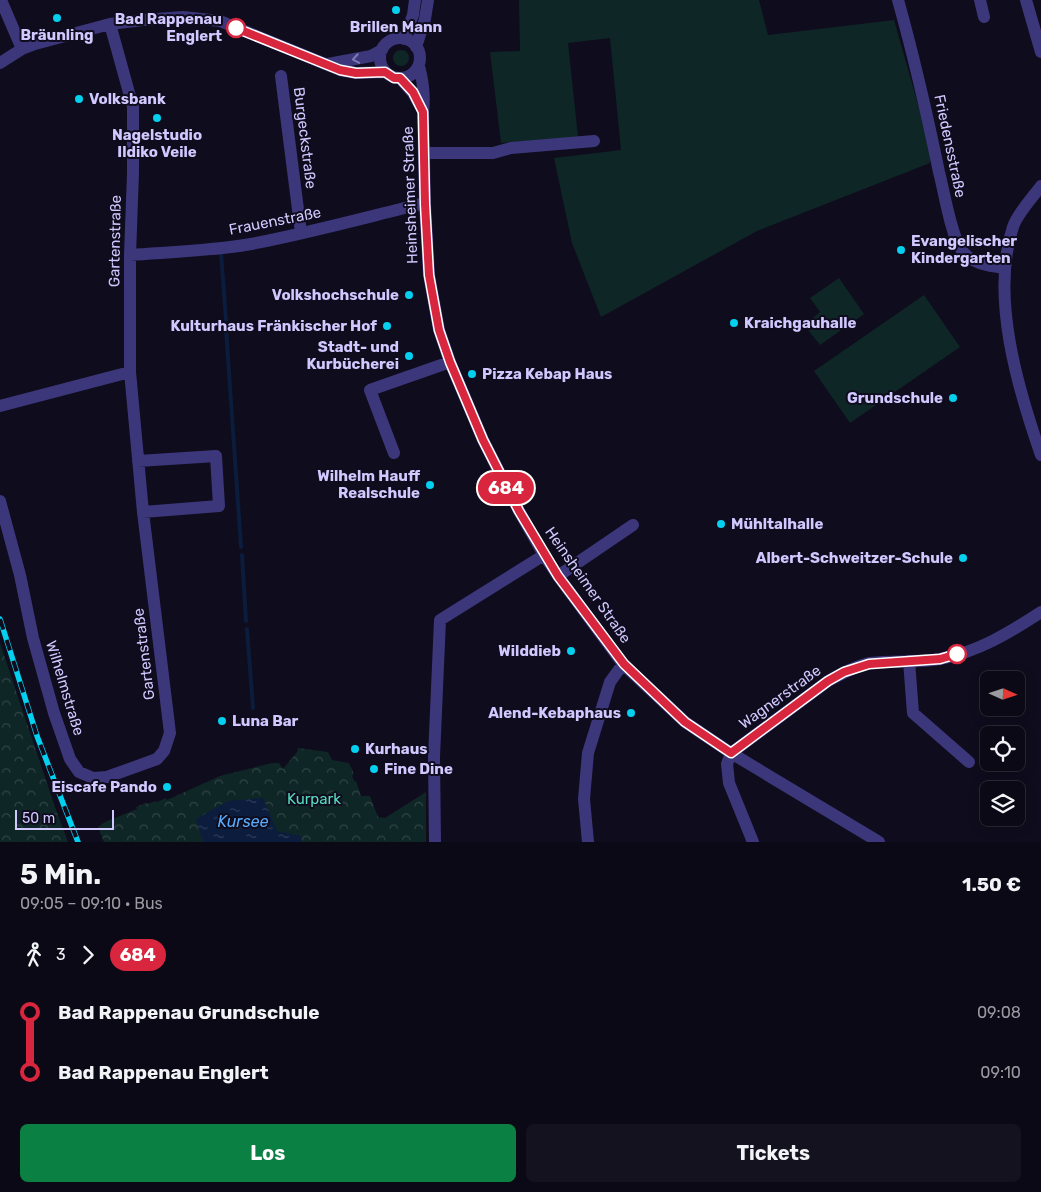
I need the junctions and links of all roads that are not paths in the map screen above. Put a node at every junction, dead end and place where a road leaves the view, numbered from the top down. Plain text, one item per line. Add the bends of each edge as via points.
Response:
1 (0, 0) edge
2 (416, 0) edge
3 (428, 0) edge
4 (898, 0) edge
5 (980, 0) edge
6 (1026, 0) edge
7 (984, 16) dead end
8 (419, 17) junction
9 (110, 24) junction
10 (404, 39) junction
11 (416, 47) junction
12 (22, 49) junction
13 (382, 50) junction
14 (1041, 52) edge
15 (0, 63) edge
16 (328, 64) junction
17 (419, 66) junction
18 (385, 72) junction
19 (281, 76) dead end
20 (400, 78) junction
21 (423, 112) junction
22 (594, 141) dead end
23 (424, 153) junction
24 (1041, 186) edge
25 (425, 203) junction
26 (301, 233) junction
27 (130, 255) junction
28 (1005, 268) junction
29 (450, 362) junction
30 (130, 372) junction
31 (0, 406) edge
32 (394, 452) dead end
33 (1041, 455) edge
34 (138, 461) junction
35 (0, 501) edge
36 (142, 512) junction
37 (633, 525) dead end
38 (544, 555) junction
39 (558, 576) junction
40 (1041, 612) edge
41 (909, 661) junction
42 (624, 664) junction
43 (170, 733) joint
44 (731, 753) junction
45 (969, 762) dead end
46 (435, 842) edge
47 (588, 842) edge
48 (752, 842) edge
49 (879, 842) edge

1 - 12 street
2 - 8 street, Heinsheimer Straße
3 - 8 street, Heinsheimer Straße
4 - 28 street, Friedensstraße via 914,54 947,208 960,249 970,260
5 - 7 street
6 - 14 street
8 - 10 street, Heinsheimer Straße
8 - 11 street, Heinsheimer Straße
9 - 12 street
9 - 16 street via 183,17 220,21
9 - 27 street, Gartenstraße via 133,107
10 - 11 street
10 - 13 street via 395,39
11 - 17 street, Heinsheimer Straße
12 - 15 street
13 -> 16 street via 371,56
13 - 18 street via 380,62
16 - 18 street via 356,73
17 - 20 street via 411,75
17 - 21 street, Heinsheimer Straße via 424,89
18 - 20 street, Heinsheimer Straße
19 - 26 street, Burgeckstraße
20 - 21 street, Heinsheimer Straße via 413,92
21 - 23 street, Heinsheimer Straße
22 - 23 street via 512,148 493,153
23 - 25 street, Heinsheimer Straße
24 - 28 street via 1014,225
25 - 26 street, Frauenstraße
25 - 29 street, Heinsheimer Straße via 429,275 439,330
26 - 27 street, Frauenstraße via 214,249
27 - 30 street, Gartenstraße
28 - 33 street via 1006,321 1016,376
29 - 32 street via 370,390
29 - 38 street, Heinsheimer Straße via 499,474
30 - 31 street
30 - 34 street, Gartenstraße
34 - 36 street, Gartenstraße
34 - 36 street via 216,456 218,506
35 - 43 street, Wilhelmstraße via 54,713 70,759 79,772 93,778 107,777 157,760
36 - 43 street, Gartenstraße
37 - 39 street
38 - 39 street, Heinsheimer Straße
38 - 46 street via 440,620 434,757
39 - 42 street, Heinsheimer Straße
40 - 41 street, Wagnerstraße via 994,641 974,649 940,659
41 - 44 street, Wagnerstraße via 869,664 844,672
41 - 45 street via 913,713
42 - 44 street, Heinsheimer Straße via 685,722
42 - 47 street via 610,682 588,753 584,799
44 - 48 street via 727,764 729,783
44 - 49 street, Heinsheimer Straße

